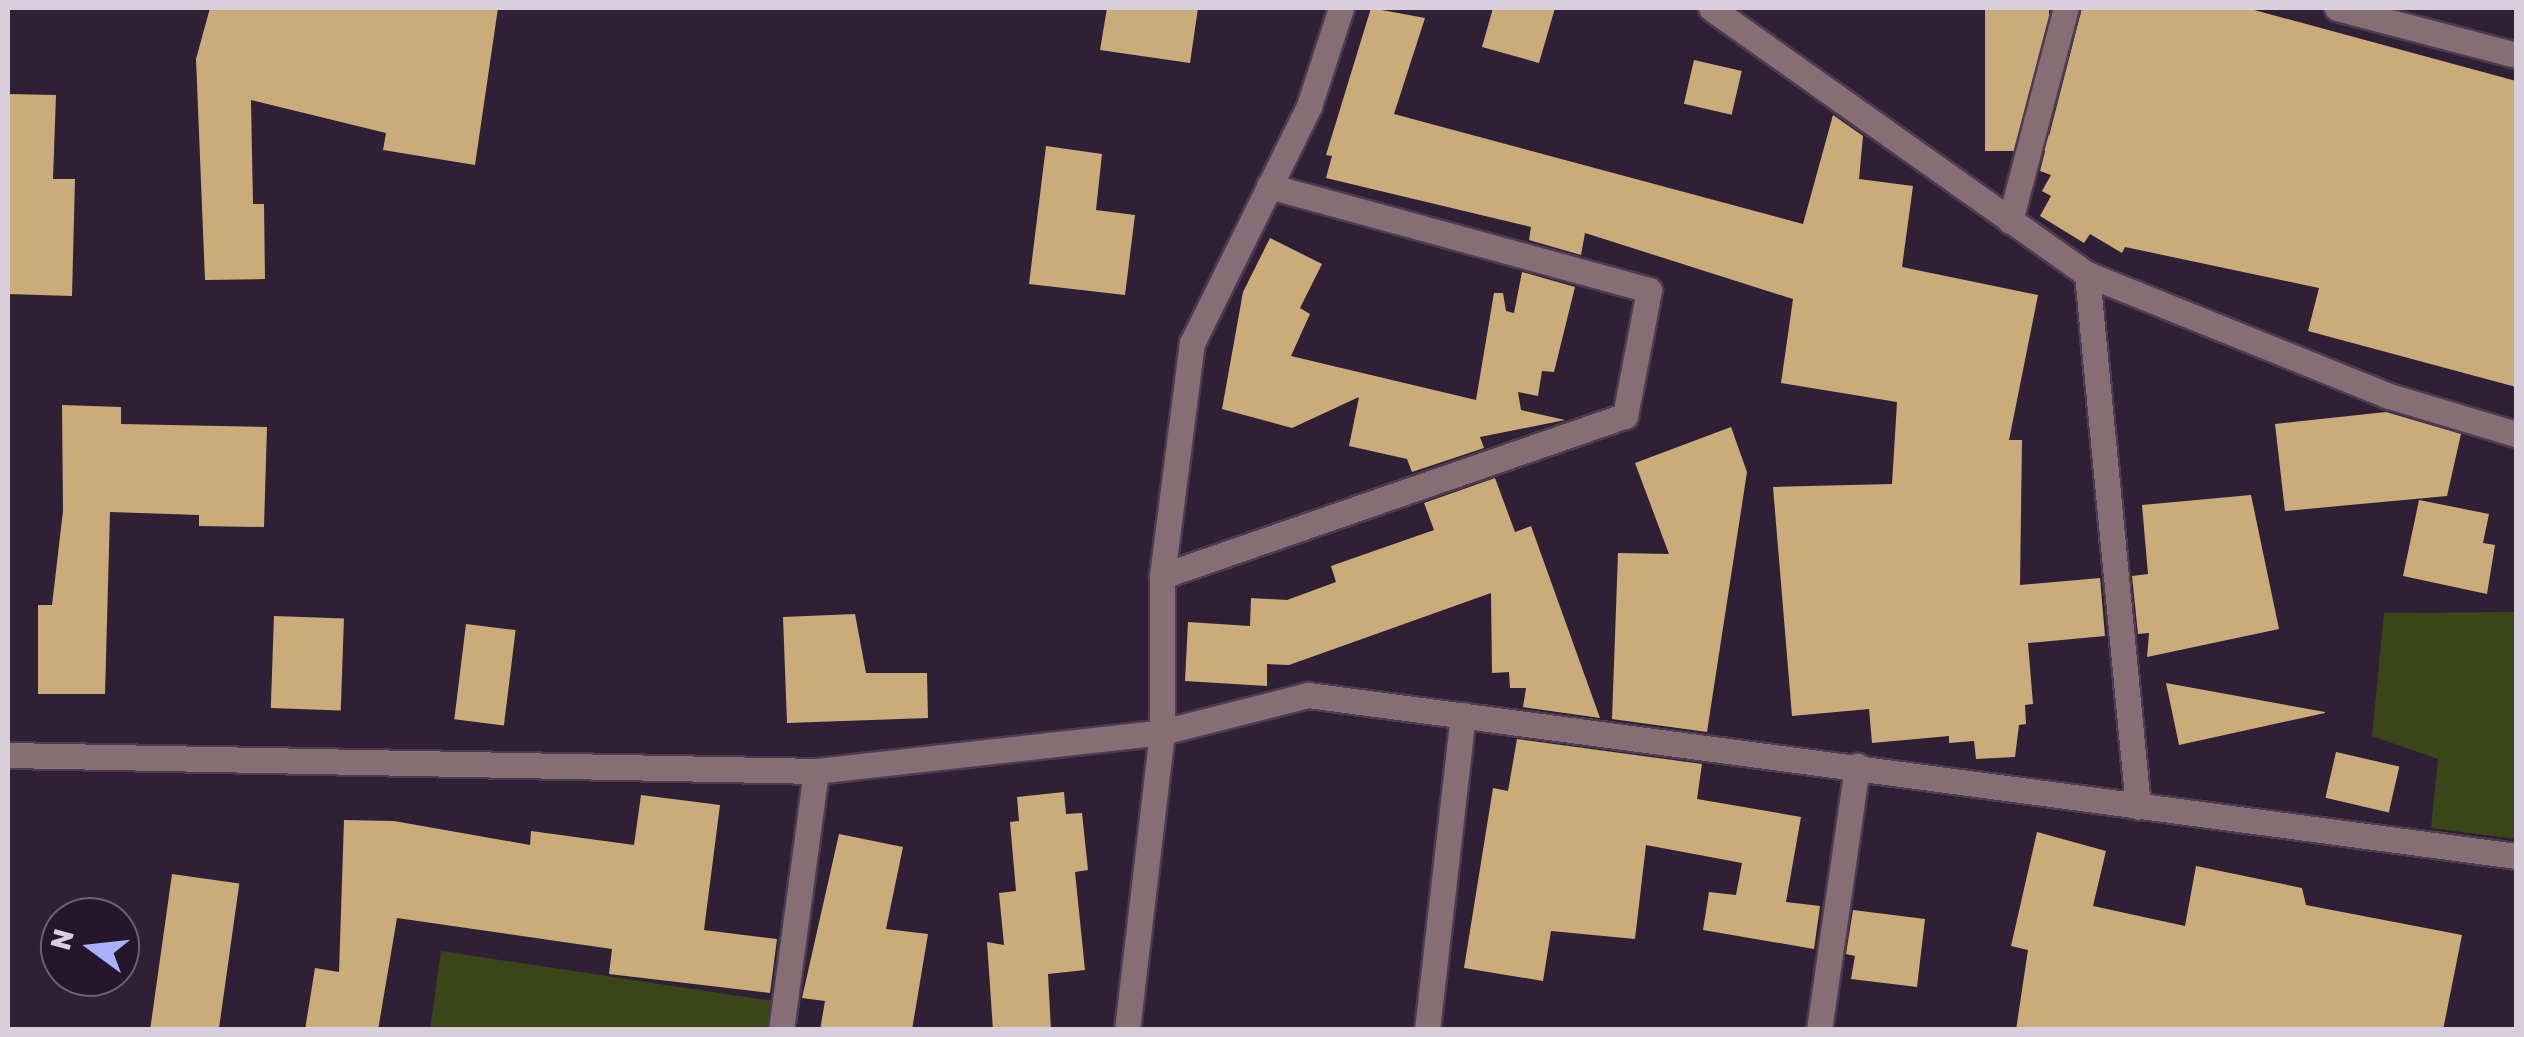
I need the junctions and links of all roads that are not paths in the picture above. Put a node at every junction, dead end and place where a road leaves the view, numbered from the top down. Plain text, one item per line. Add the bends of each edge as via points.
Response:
1 (1341, 8) edge
2 (1711, 8) edge
3 (2066, 8) edge
4 (2337, 8) edge
5 (2516, 55) edge
6 (1269, 186) junction
7 (2010, 221) junction
8 (2087, 274) junction
9 (2516, 434) edge
10 (1162, 576) junction
11 (1463, 715) junction
12 (1162, 732) junction
13 (8, 756) edge
14 (1857, 766) junction
15 (816, 771) junction
16 (2138, 807) junction
17 (2516, 856) edge
18 (781, 1030) edge
19 (1127, 1030) edge
20 (1426, 1030) edge
21 (1819, 1030) edge

1 - 6 street via 1309,106
2 - 7 street
3 - 7 street
4 - 5 street
6 - 10 street via 1192,343
6 - 10 street via 1648,290 1625,416
7 - 8 street
8 - 9 street via 2386,394
8 - 16 street
10 - 12 street
11 - 12 street via 1308,695
11 - 14 street
11 - 20 street
12 - 15 street
12 - 19 street
13 - 15 street
14 - 16 street
14 - 21 street
15 - 18 street
16 - 17 street

